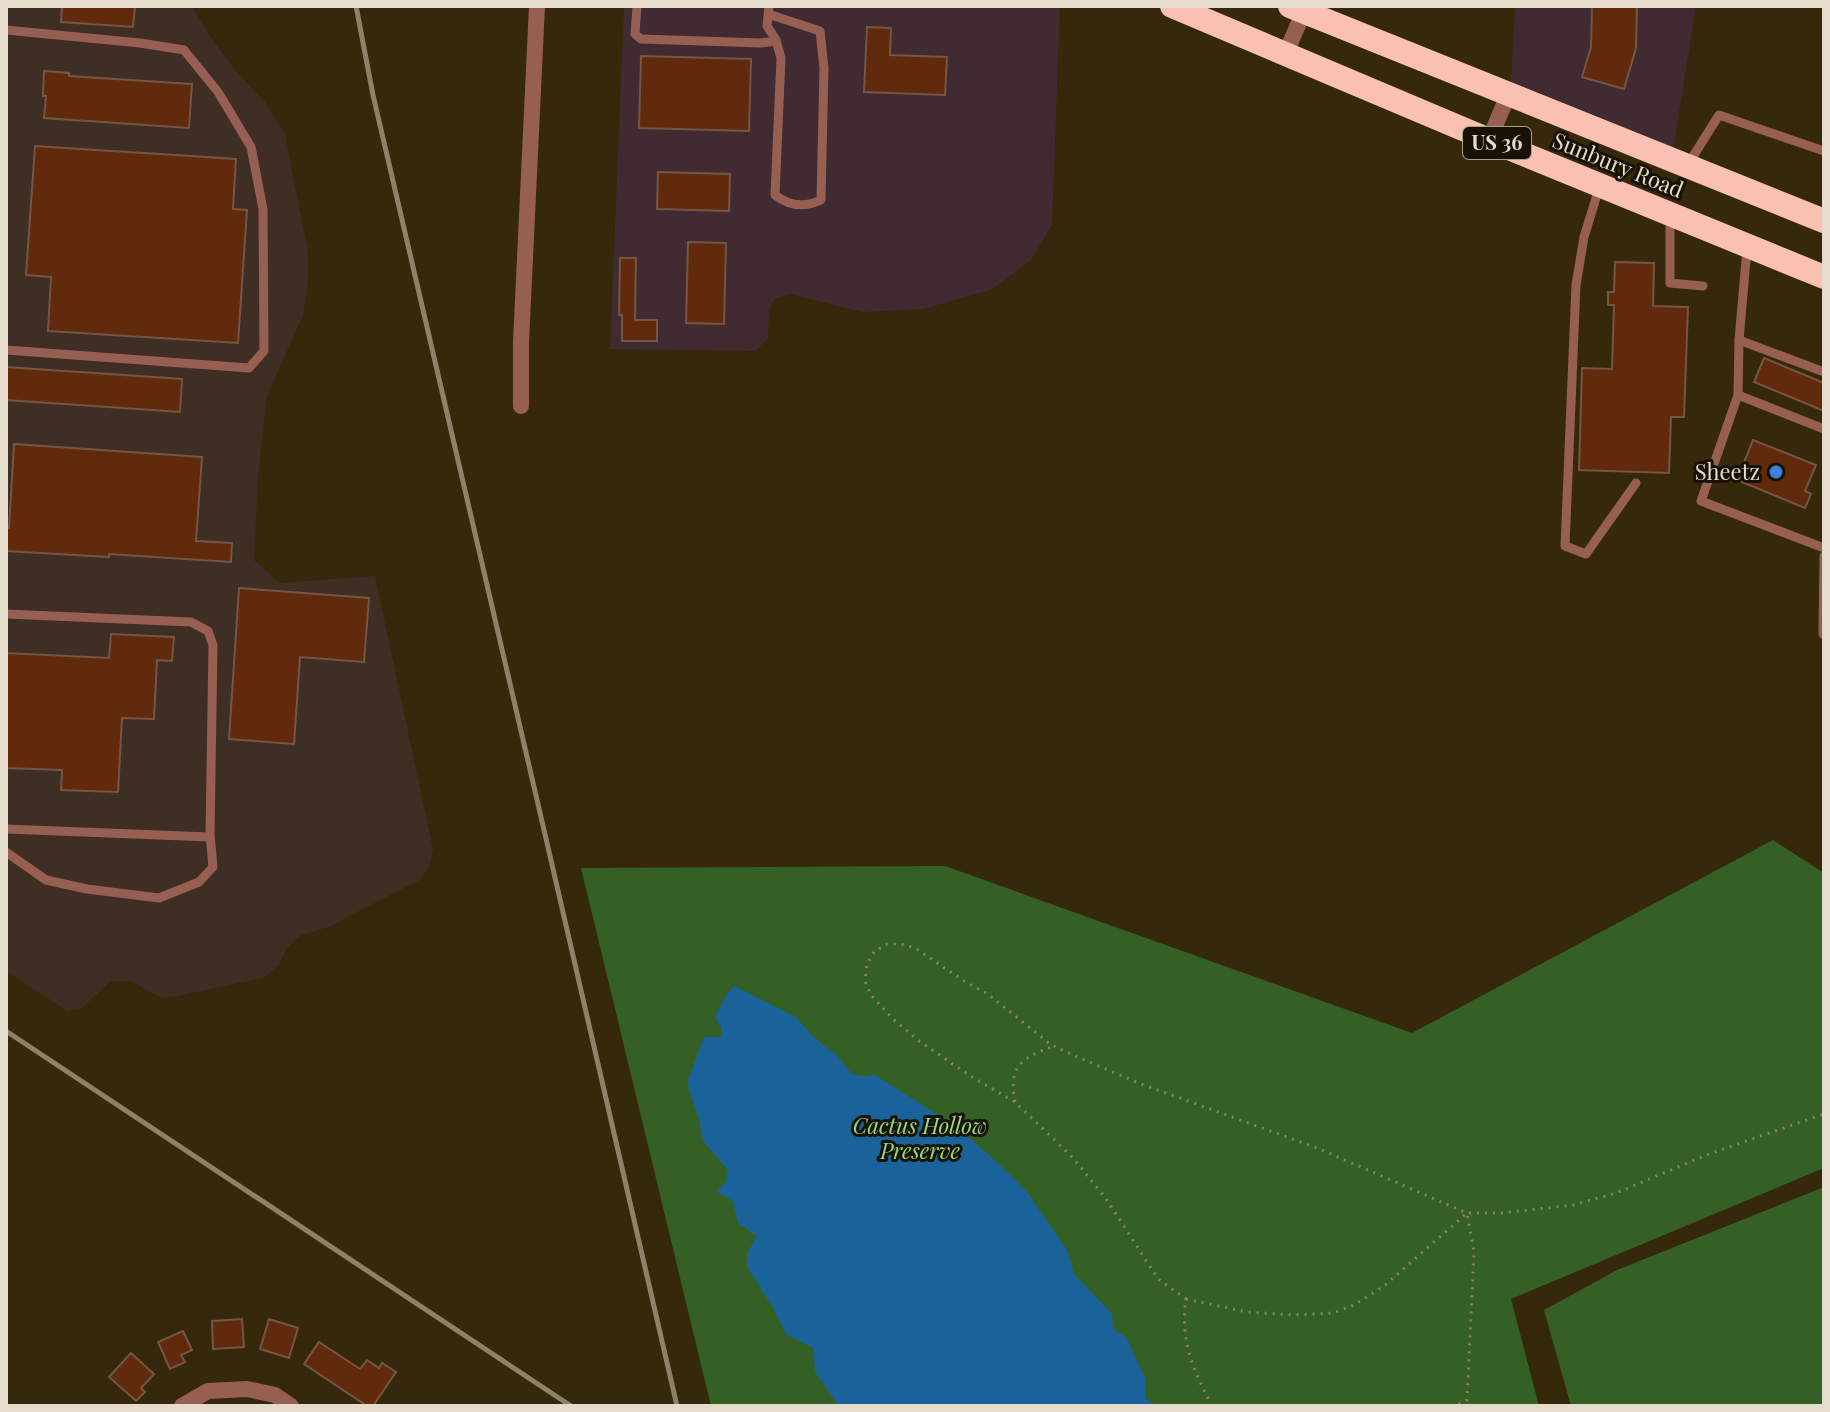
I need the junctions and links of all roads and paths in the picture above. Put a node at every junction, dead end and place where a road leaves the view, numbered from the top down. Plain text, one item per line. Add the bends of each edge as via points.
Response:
1 (537, 6) edge
2 (637, 6) edge
3 (759, 6) edge
4 (1172, 6) edge
5 (1300, 8) edge
6 (769, 9) edge
7 (6, 30) edge
8 (776, 41) junction
9 (1285, 55) junction
10 (1509, 93) junction
11 (1489, 140) junction
12 (1824, 151) edge
13 (1687, 166) junction
14 (1600, 185) junction
15 (1670, 214) junction
16 (1824, 221) edge
17 (1747, 246) junction
18 (1824, 277) edge
19 (1703, 286) dead end
20 (1739, 340) junction
21 (6, 350) edge
22 (1824, 372) edge
23 (1738, 395) junction
24 (521, 406) dead end
25 (1824, 429) edge
26 (1636, 483) dead end
27 (1824, 548) edge
28 (1824, 556) edge
29 (6, 614) edge
30 (1824, 635) edge
31 (6, 829) edge
32 (210, 837) junction
33 (6, 852) edge
34 (1055, 1046) junction
35 (1015, 1102) junction
36 (1824, 1114) edge
37 (1467, 1213) junction
38 (1186, 1299) junction
39 (182, 1406) edge
40 (291, 1406) edge
41 (1212, 1406) edge
42 (1456, 1406) edge

1 - 24 street
2 - 8 lane via 635,34 641,39
3 - 6 lane
4 - 9 highway, Sunbury Road / US 36
5 - 9 street
5 - 10 highway, Sunbury Road / US 36
6 - 8 lane via 767,26
6 - 8 lane via 820,31 821,200 810,205 785,203 775,195 781,58
7 - 21 lane via 184,50 218,92 251,147 263,209 264,351 249,368
9 - 11 highway, Sunbury Road / US 36
10 - 11 street
10 - 13 highway, Sunbury Road / US 36
11 - 14 highway, Sunbury Road / US 36
12 - 13 lane via 1719,115
13 - 16 highway, Sunbury Road / US 36
14 - 15 highway, Sunbury Road / US 36
14 - 26 lane via 1576,285 1565,546 1586,554
15 - 17 highway, Sunbury Road / US 36
15 - 19 lane via 1670,283
17 - 18 highway, Sunbury Road / US 36
17 - 20 lane
20 - 22 lane
20 - 23 lane
23 - 25 lane
23 - 27 lane via 1701,501
28 - 30 lane
29 - 32 lane via 191,622 208,631 213,645
31 - 32 lane
32 - 33 lane via 213,867 199,882 159,898 46,880
34 - 35 path via 1016,1069
34 - 35 path via 988,994 915,948 887,944 874,952 865,981 892,1018
34 - 37 path
35 - 38 path via 1105,1197 1158,1279
36 - 37 path via 1588,1201
37 - 38 path via 1384,1286 1333,1313 1247,1312
37 - 42 path via 1474,1252 1467,1400
38 - 41 path via 1184,1328 1193,1369
39 - 40 street via 208,1391 247,1389 275,1395

